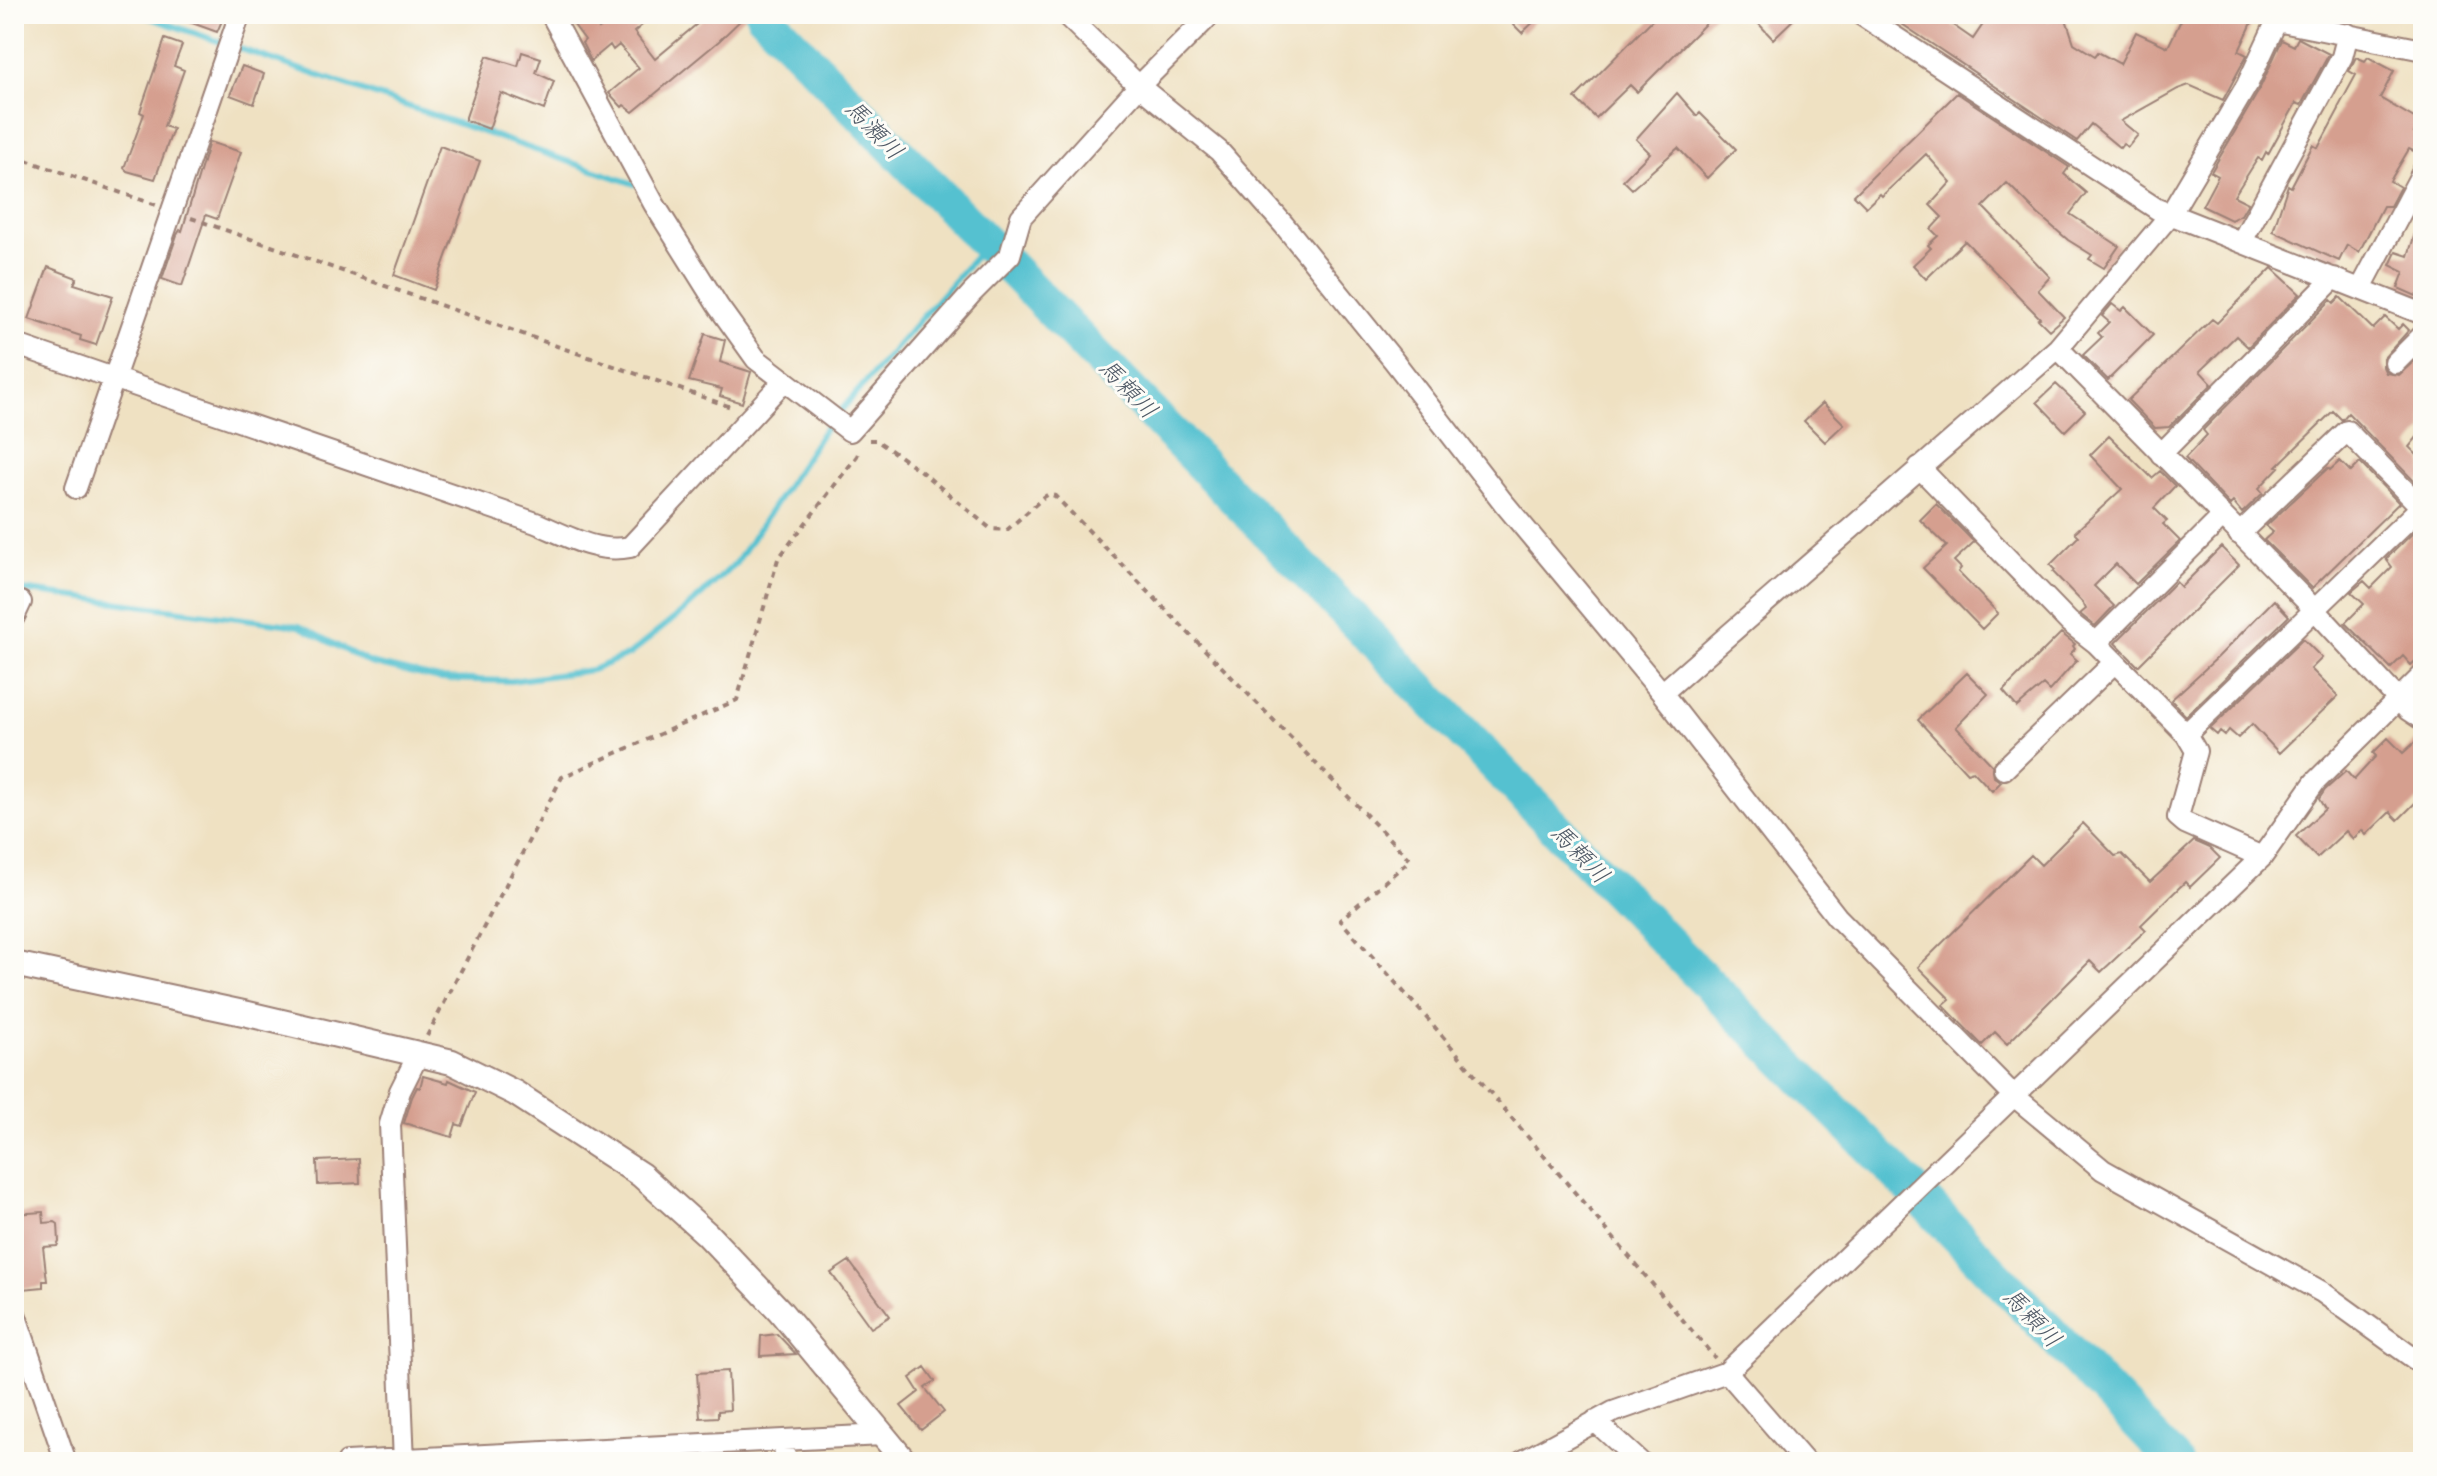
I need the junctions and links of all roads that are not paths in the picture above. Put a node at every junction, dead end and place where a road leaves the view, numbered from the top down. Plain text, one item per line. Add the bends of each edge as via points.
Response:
1 (240, 14) edge
2 (551, 14) edge
3 (1065, 14) edge
4 (1211, 14) edge
5 (1860, 14) edge
6 (2279, 17) edge
7 (2348, 34) junction
8 (2423, 50) edge
9 (1139, 86) junction
10 (2423, 171) edge
11 (2170, 215) junction
12 (2242, 241) junction
13 (2334, 278) junction
14 (2361, 288) junction
15 (2423, 314) edge
16 (2423, 335) edge
17 (14, 344) edge
18 (2058, 348) junction
19 (2395, 363) dead end
20 (112, 379) junction
21 (783, 382) junction
22 (2161, 454) junction
23 (1919, 467) junction
24 (76, 488) dead end
25 (2222, 517) junction
26 (2239, 534) junction
27 (2316, 611) junction
28 (2096, 643) junction
29 (2115, 662) junction
30 (2423, 675) edge
31 (1662, 693) junction
32 (2399, 699) junction
33 (2423, 720) edge
34 (2186, 734) junction
35 (2004, 769) dead end
36 (2262, 857) junction
37 (14, 964) edge
38 (418, 1055) junction
39 (2013, 1095) junction
40 (14, 1311) edge
41 (2423, 1365) edge
42 (1727, 1372) junction
43 (1595, 1421) junction
44 (883, 1435) junction
45 (784, 1440) junction
46 (404, 1461) edge
47 (66, 1462) edge
48 (347, 1462) edge
49 (785, 1462) edge
50 (905, 1462) edge
51 (1521, 1462) edge
52 (1640, 1462) edge
53 (1805, 1462) edge

1 - 20 street
2 - 21 street via 680,247 756,359
3 - 9 street
4 - 9 street
5 - 11 street
6 - 7 street
6 - 11 street via 2247,85
7 - 8 street
7 - 12 street via 2342,57
9 - 21 street via 1021,217 1010,255 850,431
9 - 31 street via 1219,151 1284,225
10 - 14 street
11 - 12 street
11 - 18 street
12 - 13 street
13 - 14 street
13 - 22 street
14 - 15 street
16 - 19 street
17 - 20 street
18 - 22 street
18 - 23 street
20 - 21 street via 596,548 615,550 630,547
20 - 24 street
22 - 25 street
23 - 28 street via 2069,622
23 - 31 street
25 - 26 street
25 - 28 street
26 - 27 street
26 - 27 street via 2347,431 2421,507
27 - 32 street
27 - 34 street
28 - 29 street
29 - 34 street
29 - 35 street
30 - 32 street
31 - 39 street via 1837,917
32 - 33 street
32 - 36 street via 2315,782
34 - 36 street via 2196,751 2178,817
36 - 39 street
37 - 38 street
38 - 44 street via 452,1062 515,1093 641,1175 771,1301
38 - 46 street via 390,1124
39 - 41 street via 2103,1170 2322,1292
39 - 42 street
40 - 47 street
42 - 43 street
42 - 53 street
43 - 51 street
43 - 52 street
44 - 45 street
44 - 50 street
45 - 46 street
45 - 49 street
46 - 48 street

